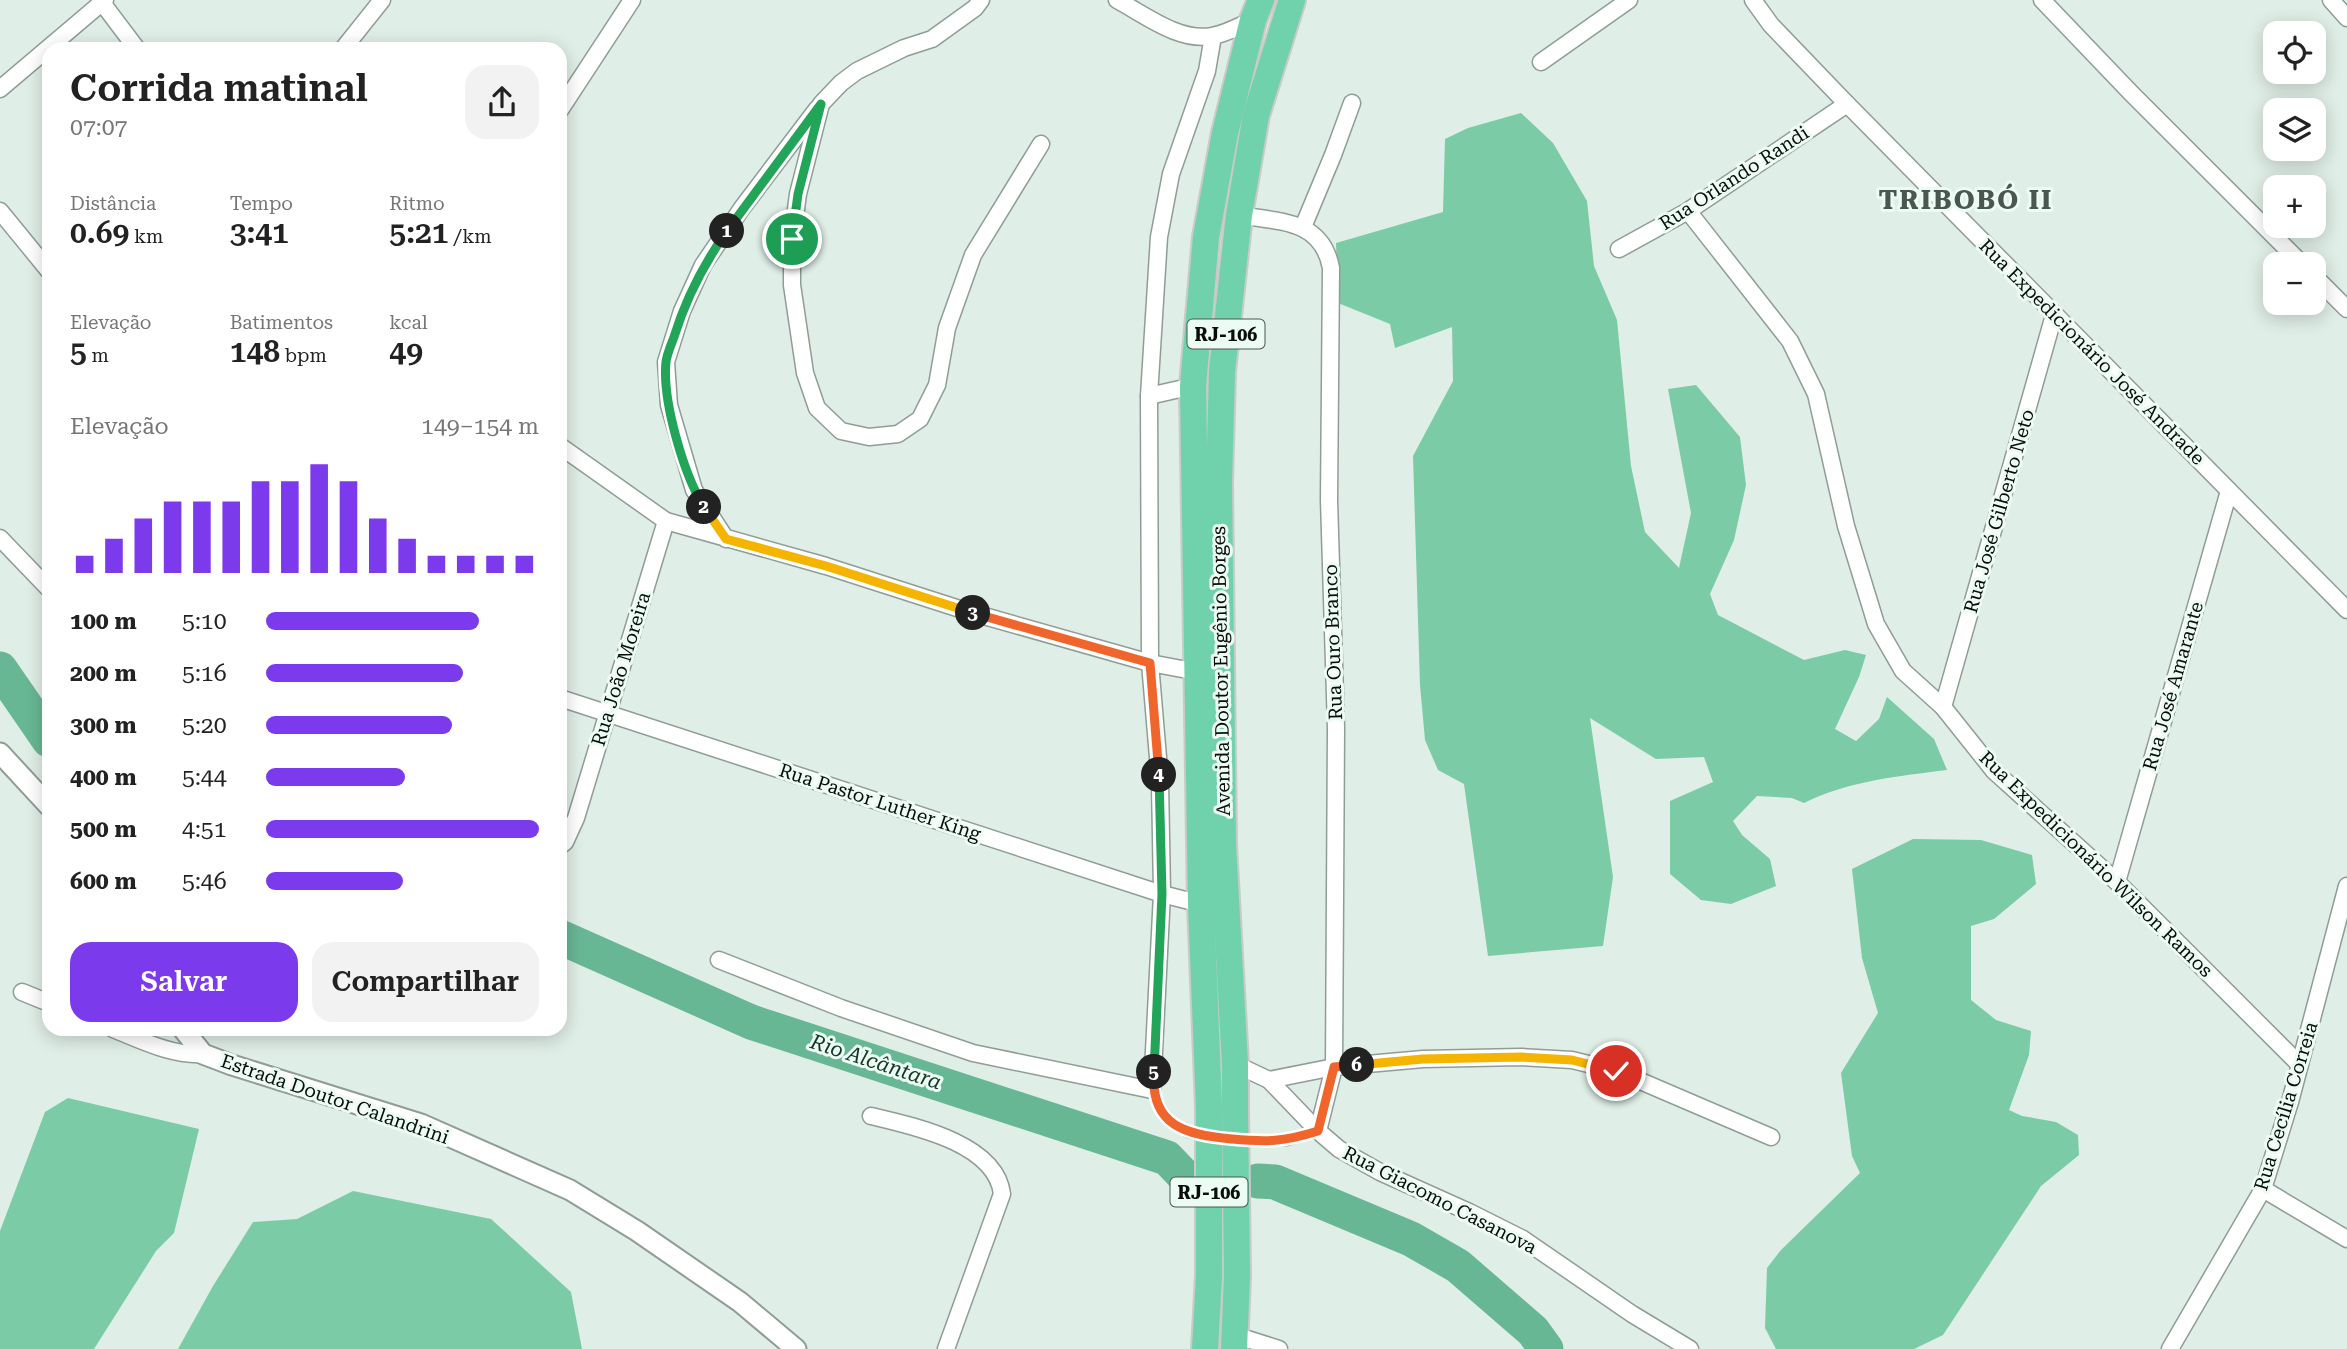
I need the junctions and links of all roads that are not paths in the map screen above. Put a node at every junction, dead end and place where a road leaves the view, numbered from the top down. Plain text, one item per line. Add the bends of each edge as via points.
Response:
1 (382, 0) edge
2 (632, 0) edge
3 (981, 0) edge
4 (1117, 0) edge
5 (1292, 0) edge
6 (1629, 0) edge
7 (1753, 0) edge
8 (2042, 0) edge
9 (2331, 0) edge
10 (103, 1) edge
11 (1257, 10) edge
12 (2347, 18) edge
13 (1213, 36) junction
14 (55, 42) edge
15 (131, 42) edge
16 (349, 42) edge
17 (42, 53) edge
18 (1541, 62) dead end
19 (0, 89) edge
20 (567, 99) edge
21 (1352, 103) dead end
22 (821, 104) junction
23 (1847, 104) junction
24 (1041, 144) dead end
25 (0, 211) edge
26 (1688, 211) junction
27 (1239, 215) junction
28 (1303, 227) junction
29 (1619, 249) dead end
30 (2290, 252) edge
31 (42, 262) edge
32 (2326, 288) edge
33 (2347, 309) edge
34 (2054, 316) junction
35 (1193, 386) junction
36 (1149, 397) junction
37 (567, 451) edge
38 (2229, 491) junction
39 (666, 521) junction
40 (0, 538) edge
41 (726, 539) junction
42 (42, 582) edge
43 (2347, 610) edge
44 (1150, 663) junction
45 (1198, 672) junction
46 (567, 700) edge
47 (1943, 707) junction
48 (608, 714) junction
49 (0, 753) edge
50 (42, 798) edge
51 (567, 838) edge
52 (2117, 882) junction
53 (2347, 886) edge
54 (1162, 894) junction
55 (1201, 904) junction
56 (719, 960) dead end
57 (22, 992) dead end
58 (42, 1000) edge
59 (131, 1036) edge
60 (189, 1036) edge
61 (203, 1054) junction
62 (1235, 1064) junction
63 (2300, 1065) junction
64 (1334, 1067) junction
65 (1269, 1080) junction
66 (1152, 1090) junction
67 (1222, 1109) junction
68 (871, 1116) dead end
69 (1318, 1131) junction
70 (1772, 1138) dead end
71 (2263, 1189) junction
72 (2347, 1239) edge
73 (1234, 1342) edge
74 (796, 1349) edge
75 (946, 1349) edge
76 (1205, 1349) edge
77 (1279, 1349) edge
78 (1690, 1349) edge
79 (2170, 1349) edge

1 - 16 street
2 - 20 street
3 - 22 street via 932,39 857,71
4 - 13 street via 1171,29
5 - 27 highway, Avenida Doutor Eugênio Borges / RJ-106 via 1256,115
6 - 18 street
7 - 23 street, Rua Expedicionário José Andrade
8 - 30 street
9 - 12 street
10 - 14 street
10 - 15 street
11 - 13 street
11 - 35 highway, Avenida Doutor Eugênio Borges / RJ-106 via 1225,133 1206,237
13 - 36 street via 1207,71 1171,174 1159,237
17 - 19 street
21 - 28 street
22 - 24 street via 798,194 792,239 796,321 817,408 841,431 869,437 898,434 920,419 937,385 947,328 973,255
22 - 41 street via 703,265 666,362 669,405 694,490
23 - 26 street, Rua Orlando Randi
23 - 34 street, Rua Expedicionário José Andrade
25 - 31 street
26 - 29 street, Rua Orlando Randi
26 - 47 street, Rua Expedicionário Wilson Ramos via 1790,341 1816,394 1846,526 1876,624 1903,671
27 - 28 street
27 - 62 highway, Avenida Doutor Eugênio Borges / RJ-106 via 1222,371 1219,482 1223,845
28 - 64 street, Rua Ouro Branco via 1321,240 1331,268
32 - 33 street
34 - 38 street, Rua Expedicionário José Andrade
34 - 47 street, Rua José Gilberto Neto
35 - 36 street
35 - 45 highway, Avenida Doutor Eugênio Borges / RJ-106
36 - 44 street
37 - 39 street
38 - 43 street, Rua Expedicionário José Andrade
38 - 52 street, Rua José Amarante
39 - 41 street
39 - 48 street, Rua João Moreira
40 - 42 street
41 - 44 street
44 - 45 street
44 - 54 street via 1160,781
45 - 55 highway, Avenida Doutor Eugênio Borges / RJ-106
46 - 48 street, Rua Pastor Luther King
47 - 52 street, Rua Expedicionário Wilson Ramos via 1994,771
48 - 51 street, Rua João Moreira
48 - 54 street, Rua Pastor Luther King
49 - 50 street
52 - 63 street, Rua Expedicionário Wilson Ramos
53 - 63 street, Rua Cecília Correia
54 - 55 street, Rua Pastor Luther King
54 - 66 street
55 - 67 highway, Avenida Doutor Eugênio Borges / RJ-106
56 - 66 street via 973,1054
57 - 58 street
59 - 61 street, Estrada Doutor Calandrini via 162,1048
60 - 61 street
61 - 74 street, Estrada Doutor Calandrini via 421,1124 570,1190 740,1302
62 - 65 street, Rua Giacomo Casanova
62 - 67 highway, Avenida Doutor Eugênio Borges / RJ-106
63 - 71 street, Rua Cecília Correia
64 - 65 street
64 - 69 street, Rua Ouro Branco
64 - 70 street via 1423,1059 1572,1060 1616,1071
65 - 69 street, Rua Giacomo Casanova
66 - 69 lane via 1163,1114 1177,1128 1198,1136 1287,1141
67 - 73 highway, Avenida Doutor Eugênio Borges / RJ-106, bridge via 1237,1276
67 - 76 highway, Avenida Doutor Eugênio Borges / RJ-106, bridge
68 - 75 street via 919,1127 978,1154 1001,1183 1002,1194
69 - 78 street, Rua Giacomo Casanova via 1380,1172 1523,1239
71 - 72 street
71 - 79 street, Rua Cecília Correia
73 - 77 street

